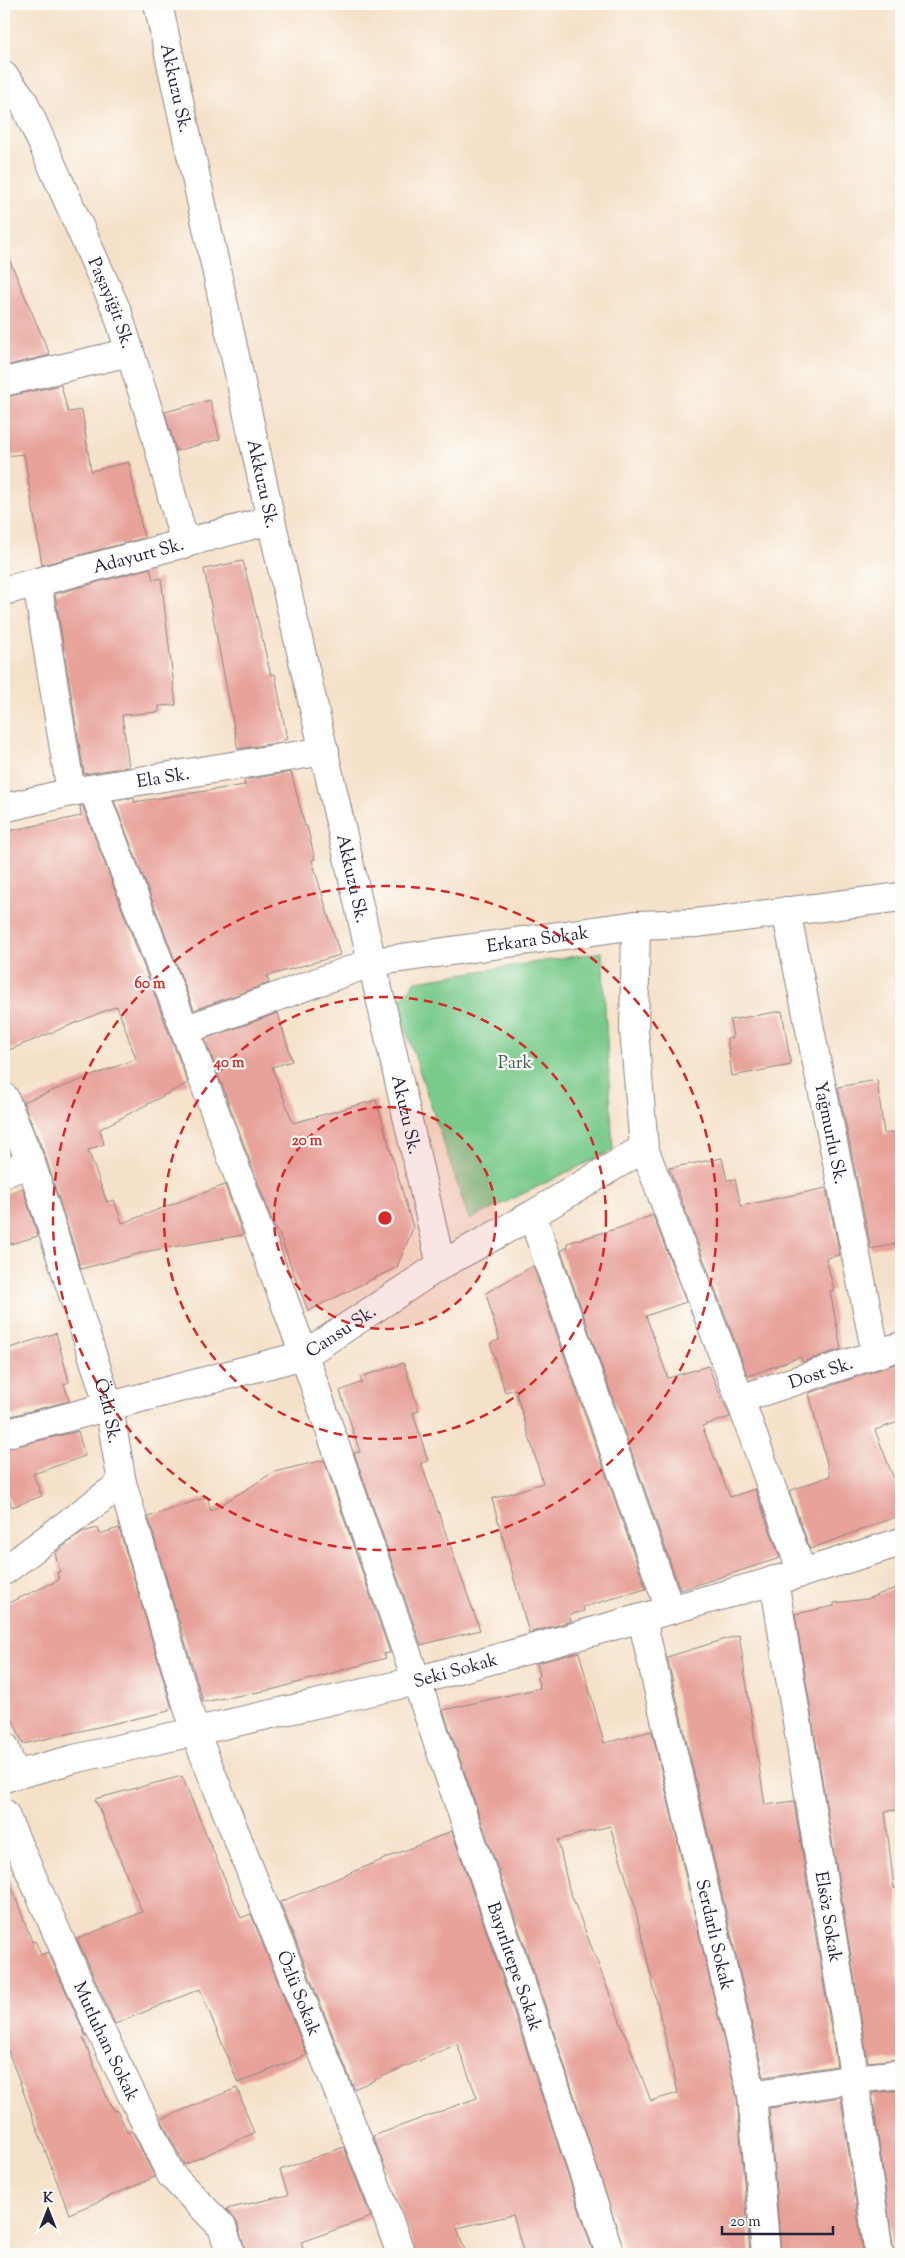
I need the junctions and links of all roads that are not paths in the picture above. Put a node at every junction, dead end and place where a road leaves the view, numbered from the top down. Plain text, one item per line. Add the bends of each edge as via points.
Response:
1 (158, 4) edge
2 (4, 76) edge
3 (130, 352) junction
4 (4, 382) edge
5 (271, 520) junction
6 (185, 544) junction
7 (37, 583) junction
8 (4, 591) edge
9 (325, 751) junction
10 (82, 790) junction
11 (4, 808) edge
12 (901, 897) edge
13 (786, 911) junction
14 (636, 925) junction
15 (373, 962) junction
16 (185, 1030) junction
17 (4, 1097) edge
18 (644, 1148) junction
19 (31, 1162) junction
20 (4, 1173) edge
21 (532, 1215) junction
22 (440, 1264) junction
23 (889, 1350) edge
24 (304, 1356) junction
25 (740, 1399) junction
26 (109, 1407) junction
27 (4, 1434) edge
28 (122, 1483) junction
29 (901, 1542) edge
30 (4, 1571) edge
31 (802, 1573) junction
32 (774, 1580) junction
33 (670, 1610) junction
34 (642, 1618) junction
35 (416, 1681) junction
36 (196, 1732) junction
37 (4, 1746) edge
38 (10, 1777) edge
39 (4, 1814) edge
40 (901, 2074) edge
41 (854, 2079) junction
42 (752, 2095) junction
43 (231, 2254) edge
44 (401, 2254) edge
45 (610, 2254) edge
46 (766, 2254) edge
47 (879, 2254) edge

1 - 5 street, Akkuzu Sk.
2 - 3 street, Paşayiğit Sk. via 22,98 30,115 117,311
3 - 4 street
3 - 6 street, Paşayiğit Sk.
5 - 6 street, Adayurt Sk.
5 - 9 street, Akkuzu Sk.
6 - 7 street, Adayurt Sk.
7 - 8 street, Adayurt Sk.
7 - 10 street, Bayırlıtepe Sokak
9 - 10 street, Ela Sk.
9 - 15 street, Akkuzu Sk.
10 - 11 street, Ela Sk.
10 - 16 street, Bayırlıtepe Sokak
12 - 13 street, Erkara Sokak
13 - 14 street, Erkara Sokak via 696,923
13 - 23 street, Yağmurlu Sk.
14 - 15 street, Erkara Sokak
14 - 18 street via 634,1030
15 - 16 street, Erkara Sokak
15 - 22 street, Akuzu Sk.
16 - 24 street, Bayırlıtepe Sokak
17 - 19 street, Özlü Sk.
18 - 21 street, Cansu Sk.
18 - 25 street
19 - 20 street
19 - 26 street, Özlü Sk.
21 - 22 street, Cansu Sk.
21 - 33 street
22 - 24 street, Cansu Sk.
23 - 25 street, Dost Sk.
24 - 26 street, Cansu Sk.
24 - 35 street, Bayırlıtepe Sokak
25 - 31 street
26 - 27 street, Cansu Sk.
26 - 28 street, Özlü Sk.
28 - 30 street
28 - 36 street, Özlü Sk.
29 - 31 street, Seki Sokak
31 - 32 street, Seki Sokak
32 - 33 street, Seki Sokak
32 - 41 street, Elsöz Sokak
33 - 34 street, Seki Sokak
34 - 35 street, Seki Sokak
34 - 42 street, Serdarlı Sokak
35 - 36 street, Seki Sokak
35 - 45 street, Bayırlıtepe Sokak
36 - 38 street, Seki Sokak
36 - 44 street, Özlü Sokak
37 - 38 street
39 - 43 street, Mutluhan Sokak via 96,2021 171,2175 222,2227
40 - 41 street
41 - 42 street
41 - 47 street, Elsöz Sokak
42 - 46 street, Serdarlı Sokak

